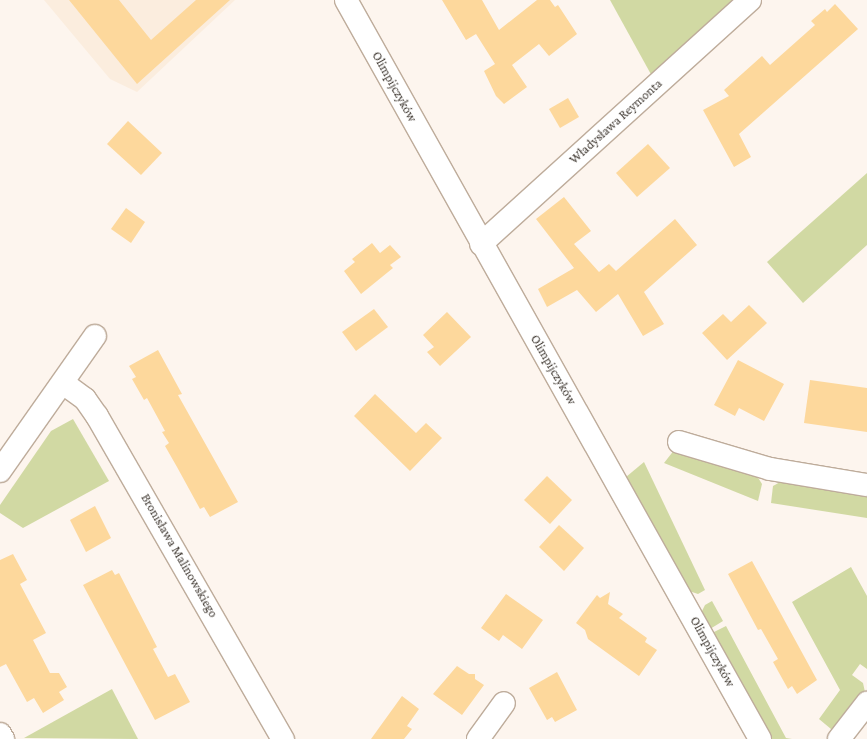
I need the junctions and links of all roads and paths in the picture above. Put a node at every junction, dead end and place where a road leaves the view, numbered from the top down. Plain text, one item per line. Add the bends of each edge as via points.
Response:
1 (346, 0) edge
2 (750, 0) edge
3 (481, 244) junction
4 (95, 336) dead end
5 (62, 383) junction
6 (680, 442) dead end
7 (0, 471) edge
8 (867, 485) edge
9 (504, 703) dead end
10 (867, 703) edge
11 (0, 734) edge
12 (3, 739) edge
13 (283, 739) edge
14 (478, 739) edge
15 (760, 739) edge
16 (839, 739) edge

1 - 3 street, Olimpijczyków
2 - 3 street, Władysława Reymonta
3 - 15 street, Olimpijczyków
4 - 5 street
5 - 7 street
5 - 13 street, Bronisława Malinowskiego via 84,399 97,416
6 - 8 street via 770,469
9 - 14 street
10 - 16 street
11 - 12 street

